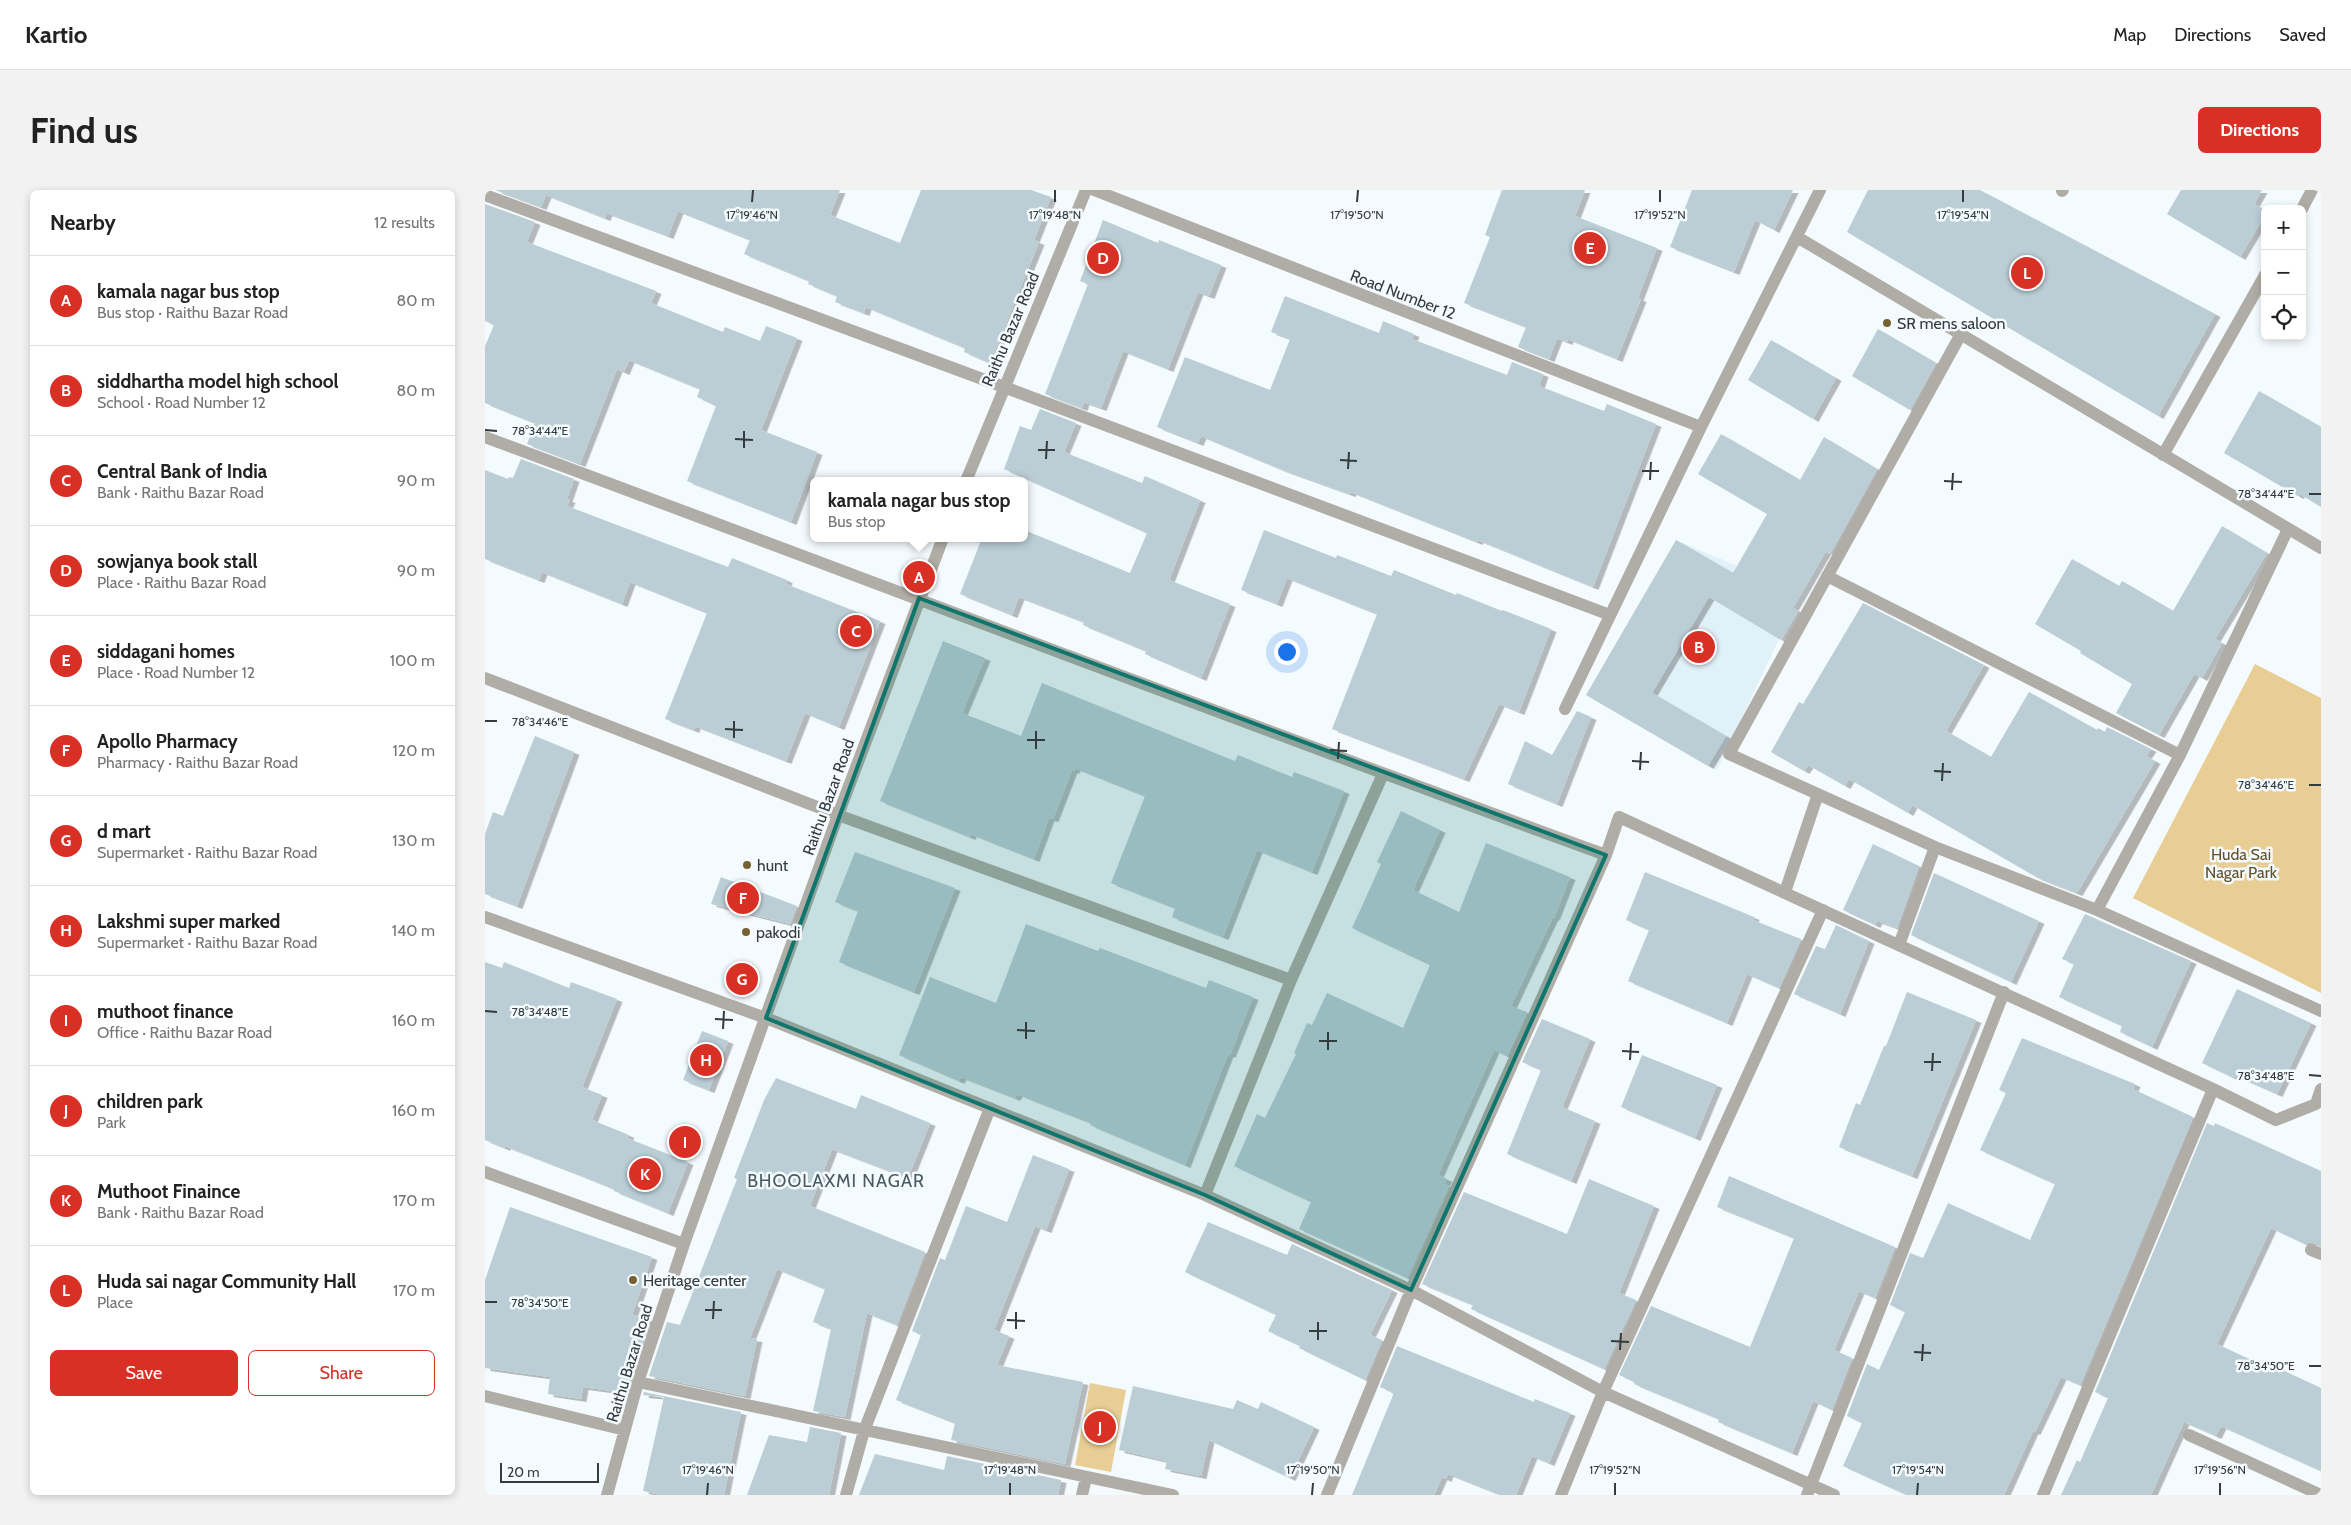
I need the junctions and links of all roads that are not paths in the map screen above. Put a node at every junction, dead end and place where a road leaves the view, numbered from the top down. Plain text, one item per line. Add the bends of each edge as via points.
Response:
1 (1086, 190) edge
2 (1094, 190) edge
3 (1820, 190) edge
4 (2313, 190) edge
5 (485, 195) edge
6 (2304, 205) edge
7 (1797, 237) junction
8 (2261, 282) edge
9 (1961, 334) junction
10 (1004, 387) junction
11 (1701, 427) junction
12 (485, 437) edge
13 (2163, 455) junction
14 (968, 477) edge
15 (2288, 529) junction
16 (941, 542) edge
17 (2321, 548) edge
18 (1827, 576) junction
19 (919, 598) junction
20 (1610, 615) junction
21 (485, 678) edge
22 (1565, 709) dead end
23 (2180, 755) junction
24 (1383, 774) junction
25 (1819, 794) junction
26 (838, 814) junction
27 (1935, 847) junction
28 (1605, 855) junction
29 (1785, 892) junction
30 (1823, 910) junction
31 (2097, 910) junction
32 (485, 917) edge
33 (1899, 945) junction
34 (1291, 980) junction
35 (2004, 992) junction
36 (2321, 1011) edge
37 (766, 1018) junction
38 (2213, 1088) junction
39 (2321, 1090) edge
40 (989, 1108) junction
41 (485, 1172) edge
42 (1205, 1195) junction
43 (684, 1244) junction
44 (1411, 1290) junction
45 (638, 1382) junction
46 (1603, 1392) junction
47 (485, 1396) edge
48 (625, 1430) junction
49 (864, 1431) junction
50 (2189, 1435) dead end
51 (1085, 1478) junction
52 (1809, 1490) edge
53 (607, 1495) edge
54 (846, 1495) edge
55 (1081, 1495) edge
56 (1173, 1495) edge
57 (1327, 1495) edge
58 (1561, 1495) edge
59 (1834, 1495) edge
60 (2043, 1495) edge
61 (2321, 1495) edge

1 - 10 street, Raithu Bazar Road
2 - 11 street, Road Number 12
3 - 7 street
4 - 6 street
5 - 10 street
7 - 9 street
7 - 11 street
8 - 13 street
9 - 13 street
9 - 18 street
10 - 14 street, Raithu Bazar Road
10 - 20 street
11 - 20 street
12 - 19 street
13 - 15 street
15 - 17 street
15 - 23 street
16 - 19 street, Raithu Bazar Road
18 - 23 street
18 - 25 street via 1729,754
19 - 24 street
19 - 26 street, Raithu Bazar Road
20 - 22 street
21 - 26 street
23 - 31 street
24 - 28 street
24 - 34 street
25 - 27 street
25 - 29 street
26 - 34 street
26 - 37 street, Raithu Bazar Road
27 - 31 street
27 - 33 street
28 - 29 street via 1619,817
28 - 44 street
29 - 30 street
30 - 33 street
30 - 46 street
31 - 36 street
32 - 37 street
33 - 35 street
34 - 42 street
35 - 38 street
35 - 52 street
37 - 40 street
37 - 43 street, Raithu Bazar Road
38 - 39 street via 2277,1120 2316,1104
38 - 60 street
40 - 42 street
40 - 49 street
41 - 43 street
42 - 44 street
43 - 45 street, Raithu Bazar Road
44 - 46 street
44 - 57 street
45 - 48 street, Raithu Bazar Road
45 - 49 street
46 - 52 street
46 - 58 street
47 - 48 street
48 - 53 street, Raithu Bazar Road
49 - 51 street
49 - 54 street
50 - 61 street
51 - 55 street
51 - 56 street
52 - 59 street

